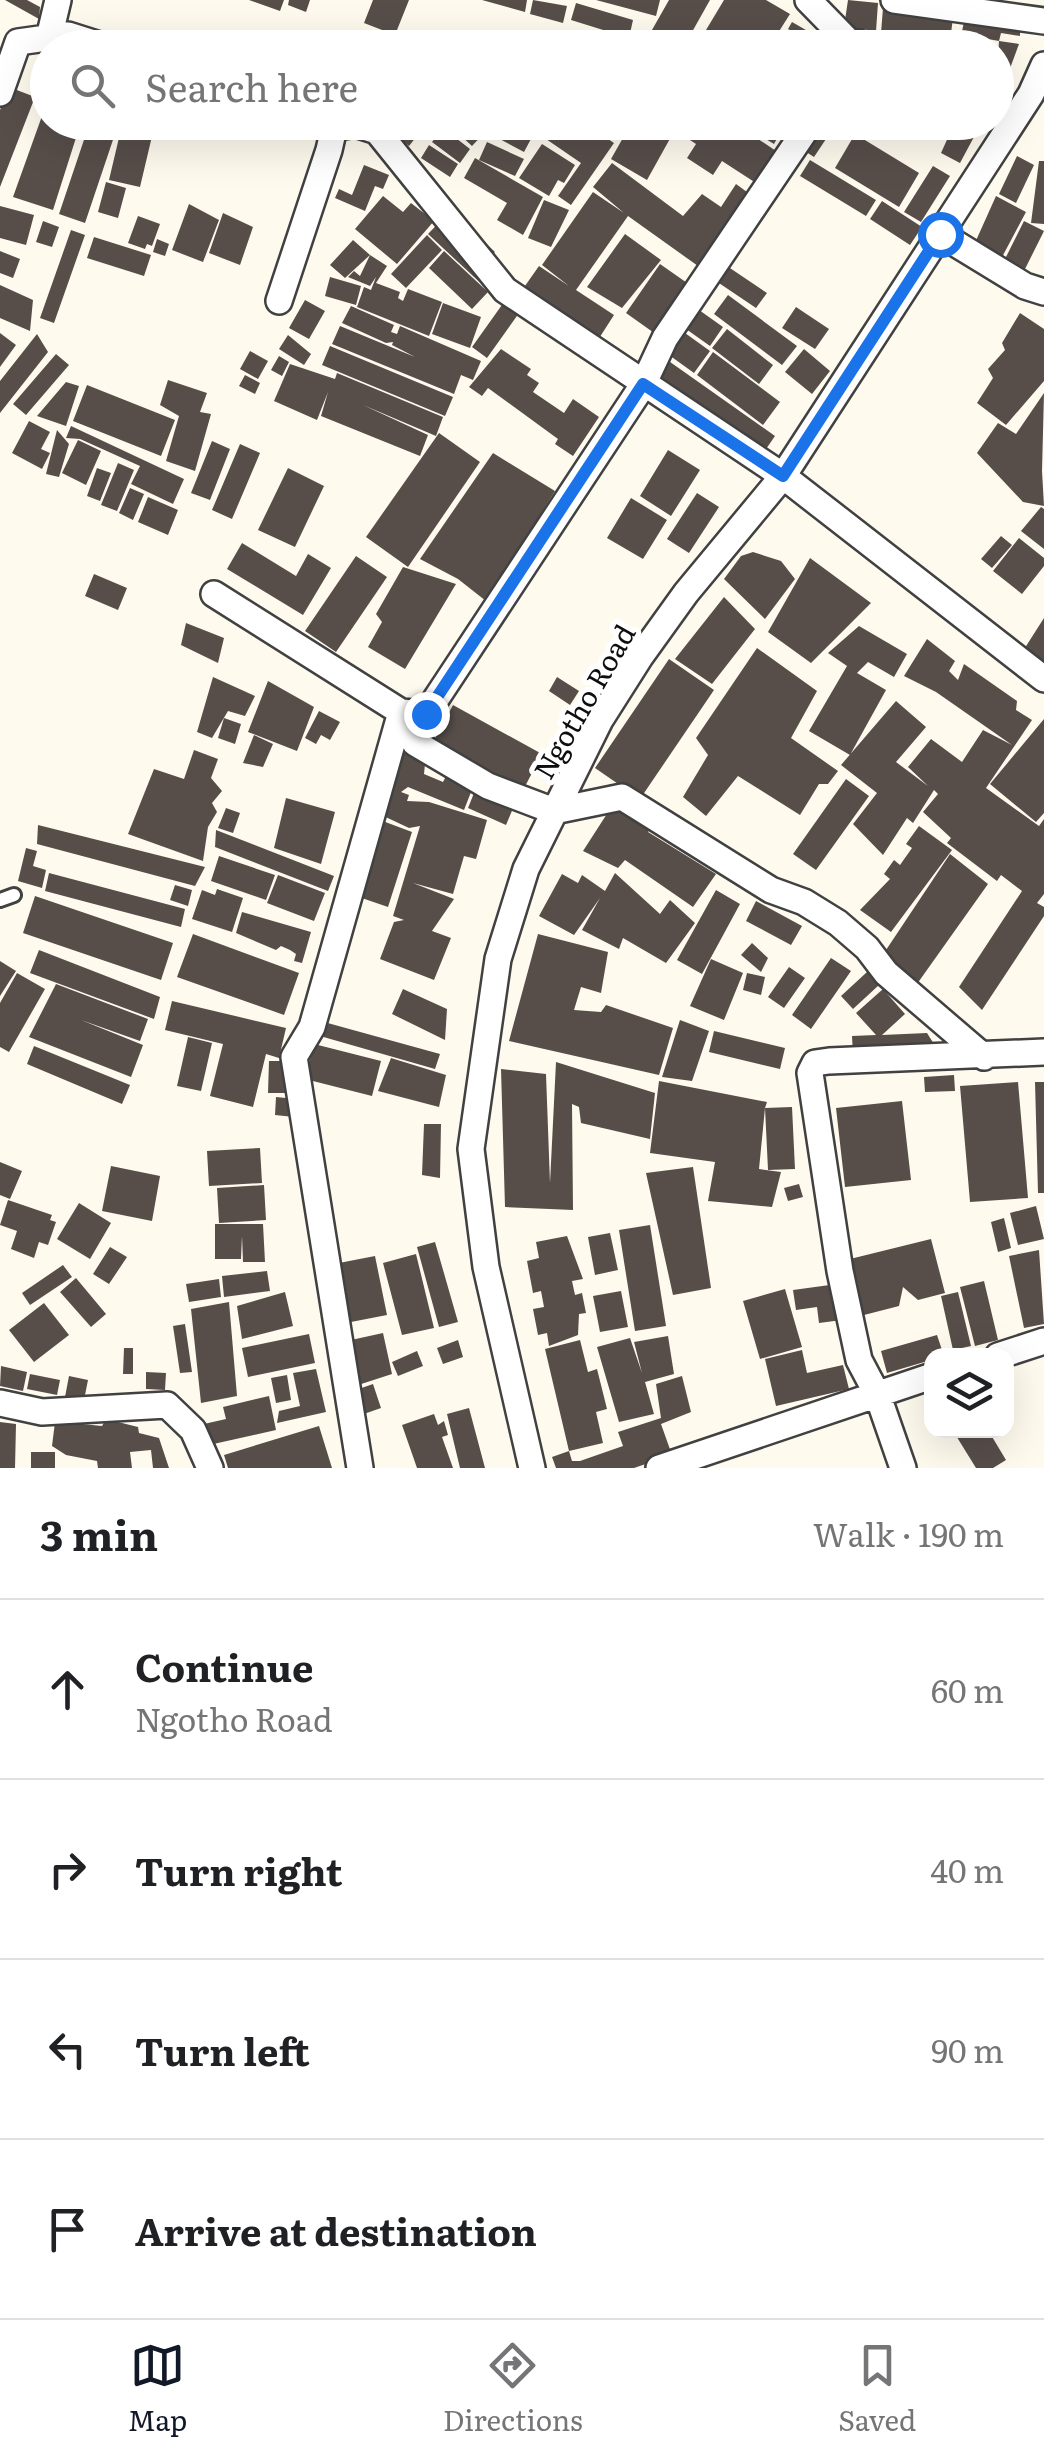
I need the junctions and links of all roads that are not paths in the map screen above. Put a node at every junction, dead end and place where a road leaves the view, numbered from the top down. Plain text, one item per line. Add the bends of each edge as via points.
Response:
1 (58, 0) edge
2 (808, 0) edge
3 (897, 0) edge
4 (1044, 21) edge
5 (51, 30) edge
6 (837, 30) edge
7 (9, 37) edge
8 (1044, 64) edge
9 (0, 93) edge
10 (1014, 120) edge
11 (324, 140) edge
12 (384, 140) edge
13 (799, 140) edge
14 (1001, 140) edge
15 (940, 234) junction
16 (1044, 292) edge
17 (279, 300) dead end
18 (643, 384) junction
19 (783, 476) junction
20 (214, 594) dead end
21 (1044, 680) edge
22 (414, 713) junction
23 (554, 811) junction
24 (14, 895) dead end
25 (0, 900) edge
26 (1044, 1052) edge
27 (984, 1057) junction
28 (1044, 1341) edge
29 (1014, 1351) edge
30 (924, 1379) edge
31 (878, 1396) junction
32 (0, 1403) edge
33 (210, 1468) edge
34 (360, 1468) edge
35 (532, 1468) edge
36 (659, 1468) edge
37 (903, 1468) edge

1 - 5 street
2 - 6 street
3 - 4 street
7 - 9 street
8 - 10 street, Ngotho Road
11 - 17 street
12 - 18 street via 505,290
13 - 18 street via 666,338
14 - 15 street, Ngotho Road
15 - 16 street
15 - 19 street, Ngotho Road
18 - 19 street
18 - 22 street
19 - 21 street
19 - 23 street, Ngotho Road via 640,657
20 - 22 street
22 - 23 street via 415,743 488,786
22 - 34 street via 312,1026 294,1057
23 - 27 street via 622,796 771,890 838,923
23 - 35 street, Ngotho Road via 526,869 498,959 472,1149 486,1267
24 - 25 lane
26 - 27 street
27 - 31 street via 829,1061 815,1063 810,1073 840,1271 859,1360
28 - 29 street
30 - 31 street
31 - 36 street
31 - 37 street
32 - 33 street via 42,1412 166,1406 193,1430

